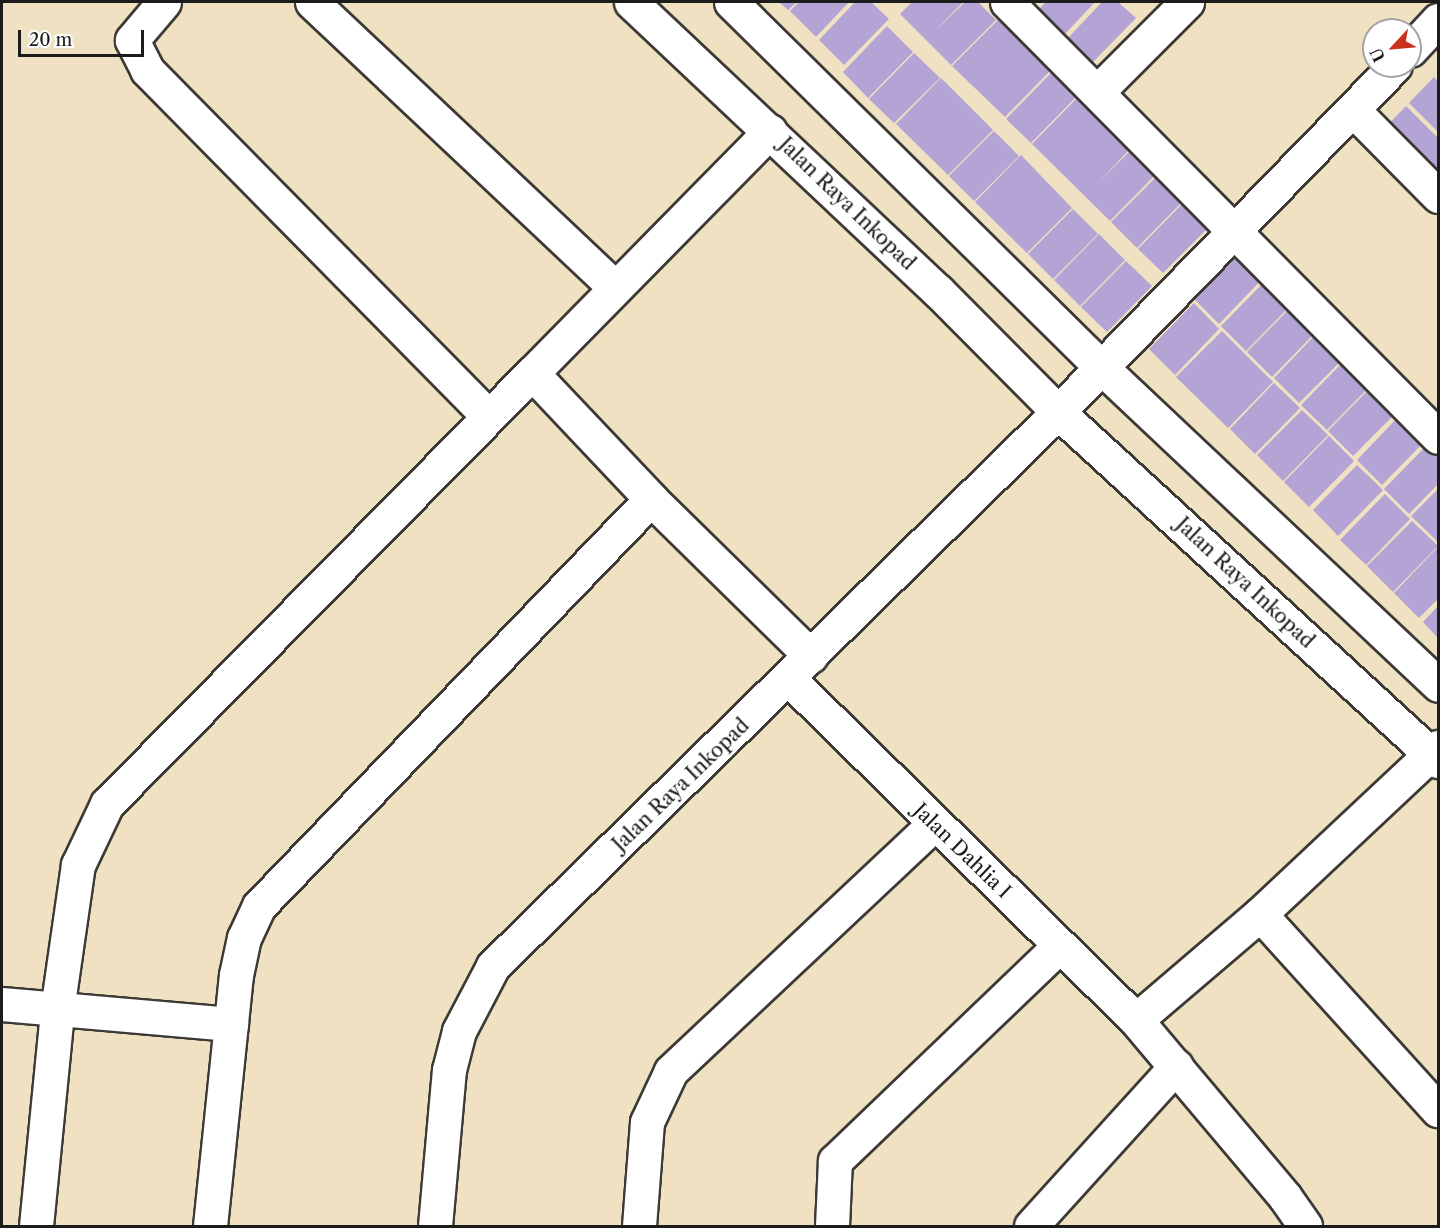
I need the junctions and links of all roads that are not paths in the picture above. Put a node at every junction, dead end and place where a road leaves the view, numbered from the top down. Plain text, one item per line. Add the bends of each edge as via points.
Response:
1 (164, 2) edge
2 (312, 2) edge
3 (631, 2) edge
4 (731, 2) edge
5 (1006, 2) edge
6 (1187, 2) edge
7 (1438, 20) edge
8 (1422, 37) edge
9 (1384, 78) edge
10 (1098, 91) junction
11 (1353, 110) junction
12 (770, 131) junction
13 (1438, 196) edge
14 (1237, 230) junction
15 (613, 286) junction
16 (1102, 368) junction
17 (532, 373) junction
18 (1058, 412) junction
19 (488, 416) junction
20 (1438, 437) edge
21 (651, 499) junction
22 (811, 656) junction
23 (790, 680) junction
24 (1438, 685) edge
25 (1436, 754) edge
26 (934, 824) junction
27 (1260, 914) junction
28 (1059, 946) junction
29 (2, 1004) edge
30 (57, 1010) junction
31 (1136, 1020) junction
32 (231, 1024) junction
33 (1176, 1066) junction
34 (1438, 1110) edge
35 (836, 1226) edge
36 (36, 1227) edge
37 (210, 1227) edge
38 (435, 1227) edge
39 (639, 1227) edge
40 (1031, 1227) edge
41 (1305, 1227) edge

1 - 19 street via 132,40 147,70
2 - 15 street
3 - 12 street, Jalan Raya Inkopad
4 - 16 street
5 - 10 street
6 - 10 street
7 - 8 street
9 - 11 street, Jalan Raya Inkopad
10 - 14 street
11 - 13 street
11 - 14 street, Jalan Raya Inkopad
12 - 15 street
12 - 18 street, Jalan Raya Inkopad
14 - 16 street, Jalan Raya Inkopad
14 - 20 street
15 - 17 street
16 - 18 street, Jalan Raya Inkopad
16 - 24 street
17 - 19 street
17 - 21 street
18 - 22 street, Jalan Raya Inkopad
18 - 25 street, Jalan Raya Inkopad
19 - 30 street via 107,804 78,865
21 - 22 street
21 - 32 street via 259,906 244,938
22 - 23 street, Jalan Raya Inkopad
23 - 26 street, Jalan Dahlia I
23 - 38 street, Jalan Raya Inkopad via 493,966 459,1031 449,1070
25 - 27 street, Jalan Raya Inkopad
26 - 28 street, Jalan Dahlia I
26 - 39 street via 671,1071 647,1122
27 - 31 street, Jalan Raya Inkopad
27 - 34 street
28 - 31 street, Jalan Dahlia I
28 - 35 street via 835,1161
29 - 30 street
30 - 32 street
30 - 36 street
31 - 33 street
32 - 37 street
33 - 40 street
33 - 41 street via 1285,1197

